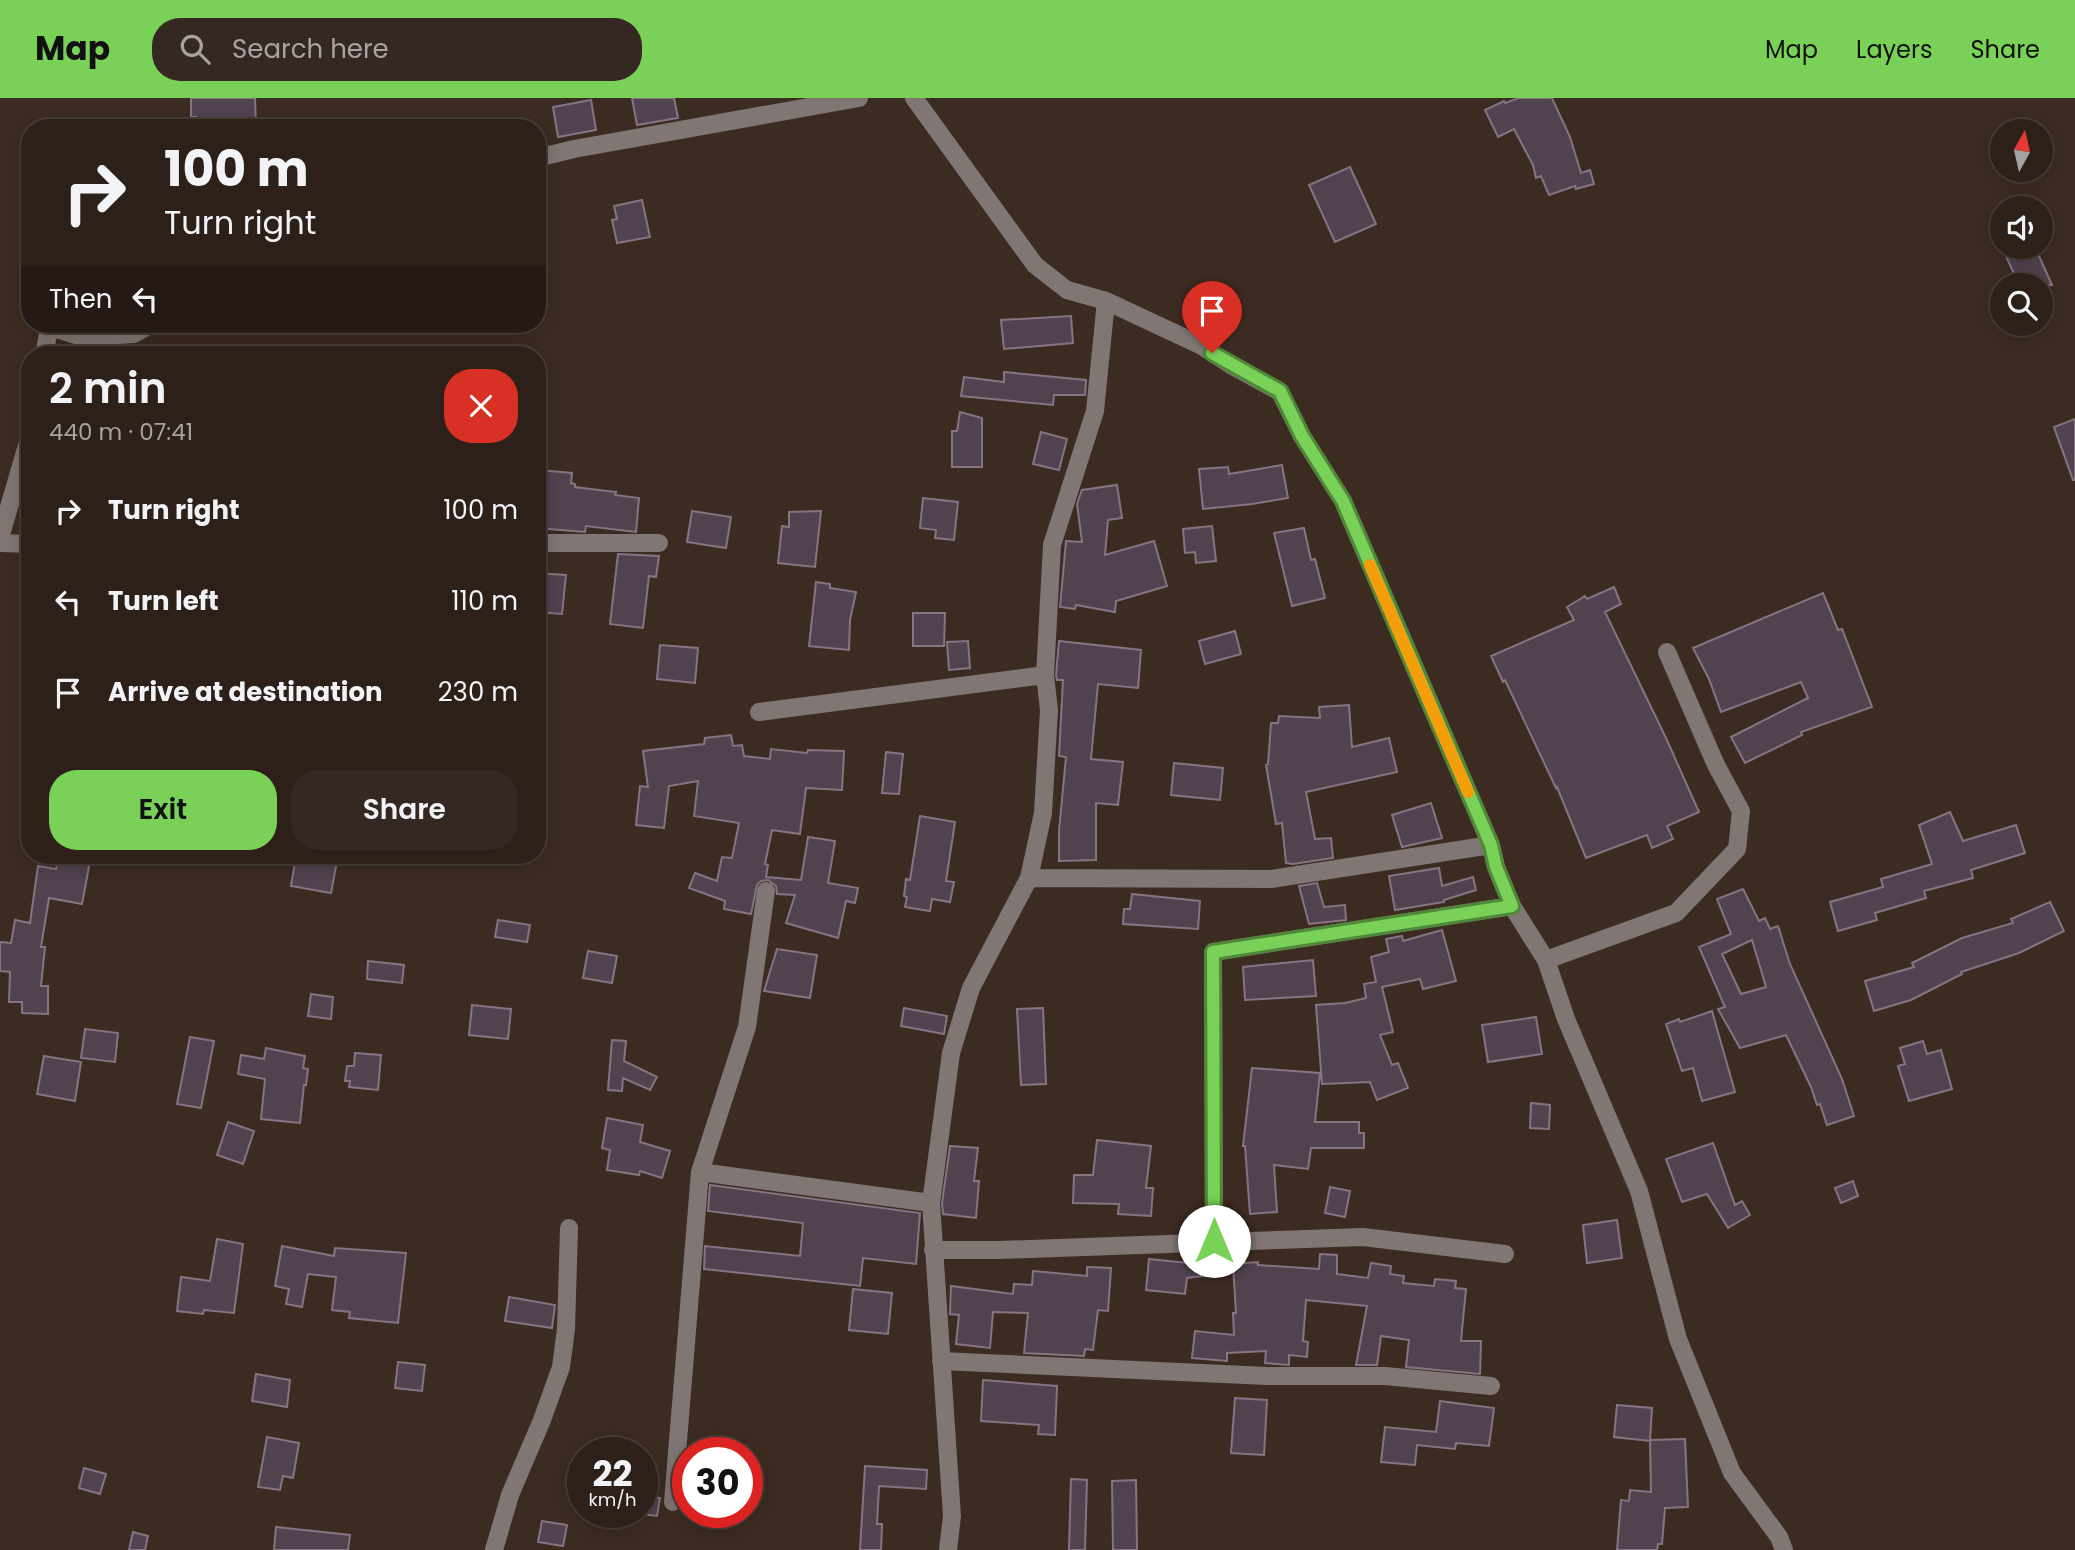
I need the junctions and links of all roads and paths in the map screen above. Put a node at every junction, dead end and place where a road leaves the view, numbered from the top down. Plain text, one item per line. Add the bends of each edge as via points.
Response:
1 (859, 98) edge
2 (914, 98) edge
3 (546, 156) edge
4 (1106, 301) junction
5 (71, 333) edge
6 (136, 333) edge
7 (21, 466) edge
8 (0, 540) edge
9 (659, 542) dead end
10 (21, 543) edge
11 (546, 544) edge
12 (1667, 652) dead end
13 (1045, 675) junction
14 (759, 712) dead end
15 (1491, 845) junction
16 (1029, 878) junction
17 (766, 891) dead end
18 (1512, 906) junction
19 (1546, 960) junction
20 (700, 1172) junction
21 (931, 1203) junction
22 (569, 1228) dead end
23 (1214, 1241) junction
24 (933, 1250) junction
25 (1505, 1254) dead end
26 (941, 1361) junction
27 (1491, 1386) dead end
28 (678, 1437) edge
29 (494, 1550) edge
30 (948, 1550) edge
31 (1783, 1550) edge

1 - 3 street
2 - 4 street via 1035,265 1067,290
4 - 13 street via 1095,411 1052,545
4 - 15 street via 1200,345 1280,391 1343,501
5 - 6 street via 82,337
7 - 8 street
8 - 10 street
9 - 11 street
12 - 19 street via 1741,811 1737,849 1676,913
13 - 14 street
13 - 16 street via 1049,710 1043,813
15 - 16 street via 1271,879
15 - 18 street
16 - 21 street via 971,988 951,1053
17 - 20 street via 747,1027
18 - 19 street
18 - 23 street via 1213,952
19 - 31 street via 1639,1191 1678,1339 1732,1473 1779,1537
20 - 21 street
20 - 28 street
21 - 24 street
22 - 29 street via 561,1367 510,1494
23 - 24 street
23 - 25 street via 1363,1237
24 - 26 street
26 - 27 street via 1267,1376 1385,1376
26 - 30 street via 952,1516

